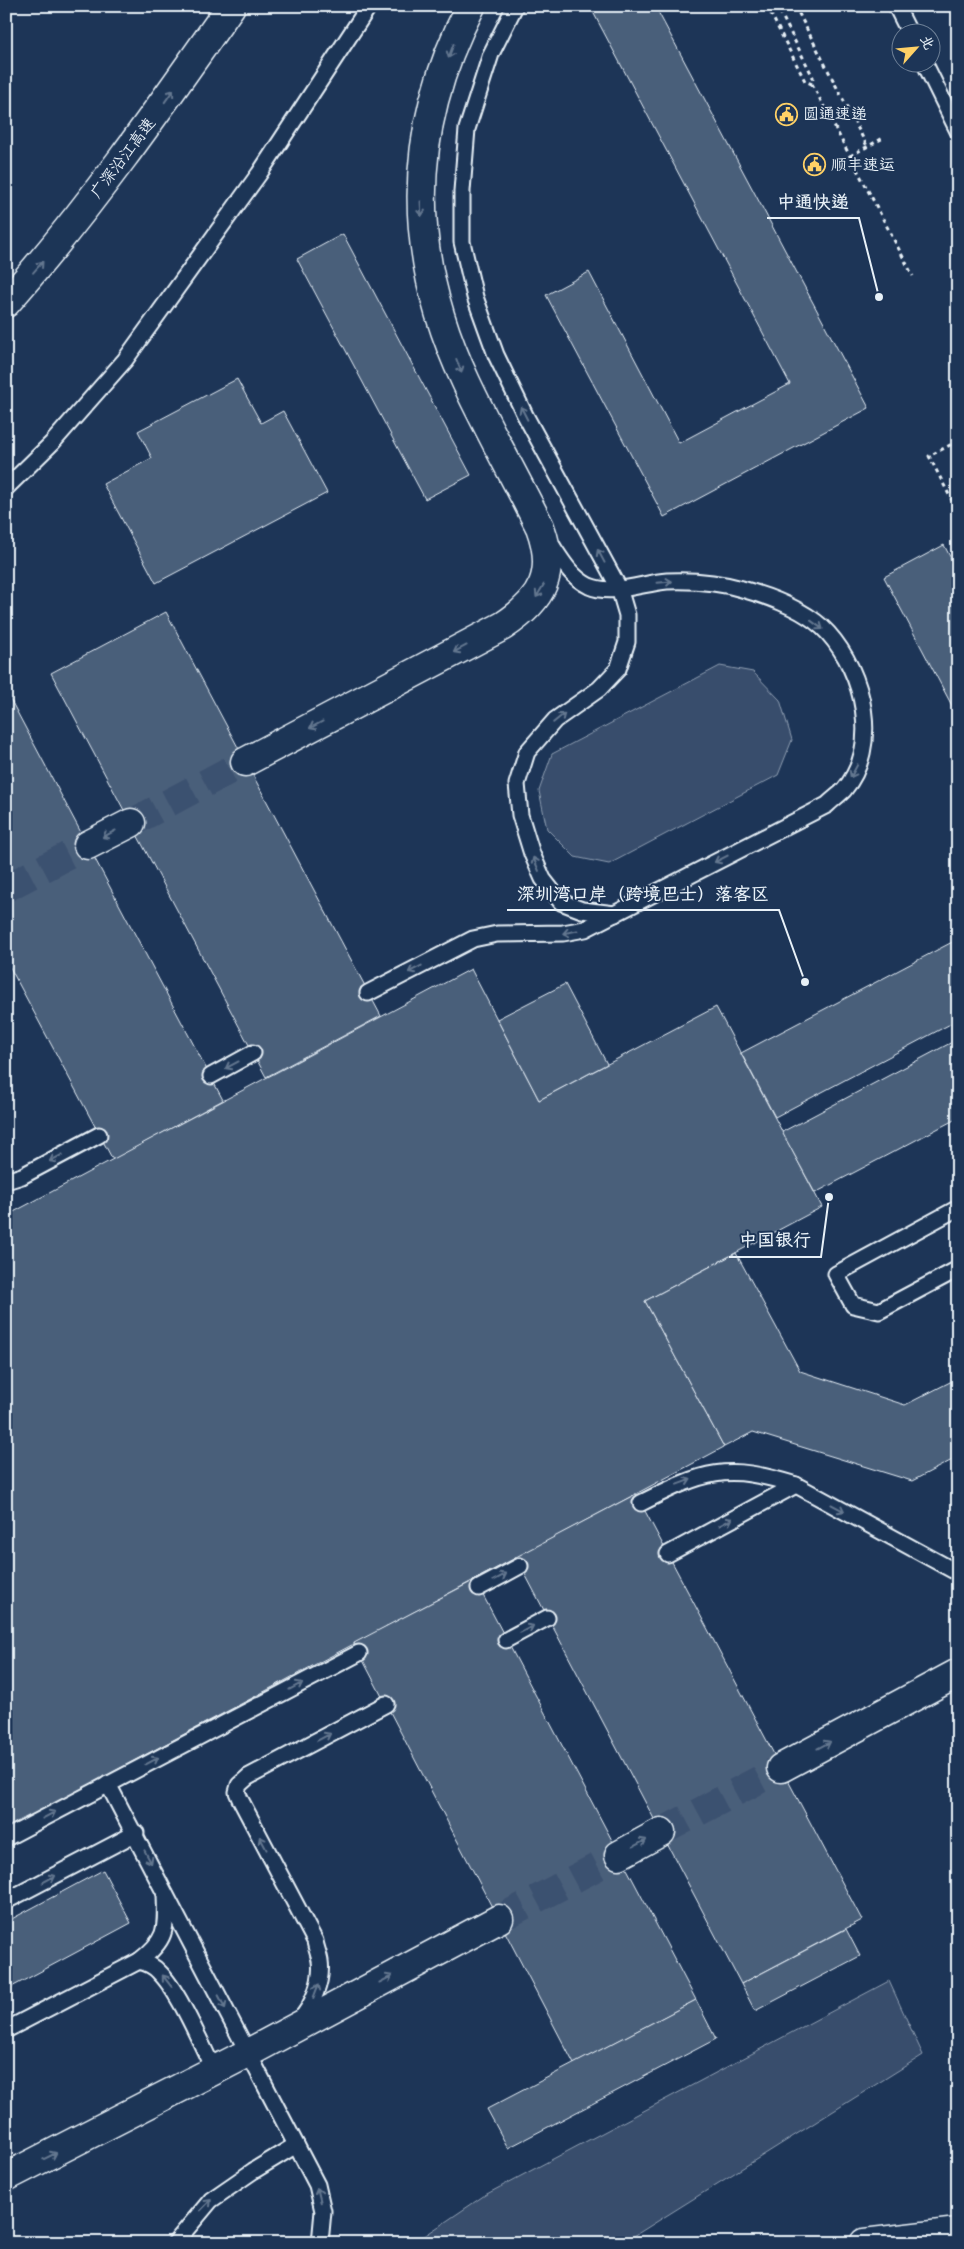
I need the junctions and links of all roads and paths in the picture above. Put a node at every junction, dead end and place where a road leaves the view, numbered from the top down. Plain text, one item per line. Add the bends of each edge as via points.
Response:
1 (231, 6) edge
2 (369, 6) edge
3 (471, 6) edge
4 (515, 6) edge
5 (767, 6) edge
6 (777, 6) edge
7 (795, 6) edge
8 (896, 6) edge
9 (904, 22) edge
10 (929, 72) edge
11 (812, 84) junction
12 (958, 132) edge
13 (885, 137) dead end
14 (867, 146) junction
15 (850, 156) junction
16 (913, 276) dead end
17 (6, 303) edge
18 (958, 441) edge
19 (952, 444) junction
20 (958, 453) edge
21 (6, 488) edge
22 (958, 512) edge
23 (540, 527) junction
24 (619, 588) junction
25 (245, 762) tunnel mouth
26 (131, 823) tunnel mouth
27 (88, 845) tunnel mouth
28 (615, 914) junction
29 (368, 993) dead end
30 (254, 1054) dead end
31 (211, 1076) dead end
32 (99, 1135) dead end
33 (6, 1181) edge
34 (958, 1208) edge
35 (958, 1269) edge
36 (796, 1485) junction
37 (641, 1503) dead end
38 (668, 1554) dead end
39 (520, 1566) dead end
40 (958, 1573) edge
41 (480, 1588) dead end
42 (547, 1618) dead end
43 (506, 1640) dead end
44 (359, 1653) dead end
45 (958, 1673) edge
46 (386, 1704) dead end
47 (780, 1768) tunnel mouth
48 (108, 1784) junction
49 (661, 1832) tunnel mouth
50 (136, 1833) junction
51 (6, 1838) edge
52 (619, 1854) tunnel mouth
53 (165, 1890) junction
54 (6, 1901) edge
55 (499, 1919) tunnel mouth
56 (139, 1961) junction
57 (6, 2030) edge
58 (289, 2031) junction
59 (248, 2053) junction
60 (214, 2070) junction
61 (296, 2145) junction
62 (6, 2177) edge
63 (958, 2232) edge
64 (175, 2243) edge
65 (320, 2243) edge
66 (864, 2243) edge

17 -> 1 main road, 广深沿江高速 via 53,250 132,149
2 - 21 lane via 259,174 125,360 52,443
3 -> 23 main road via 435,94 425,142 420,186 423,238 432,288 465,381
24 -> 4 lane via 496,355 475,297 462,242 467,130 491,54
5 - 11 path via 805,81
6 - 11 path via 813,77
7 - 14 path
8 - 9 lane
10 - 12 lane
11 - 15 path
13 - 14 path
14 - 15 path
15 - 16 path
18 - 19 path
19 - 20 path
19 - 22 path via 929,456
23 - 24 lane via 578,579 590,586
23 -> 25 main road via 549,562 544,584 532,603 518,616
28 -> 24 lane via 582,910 561,902 543,879 520,815 518,784 527,752 555,720 599,689 618,669 627,642 627,615
24 -> 28 lane via 699,580 741,589 794,608 828,633 851,666 864,705 864,741 858,766 844,790 827,804
26 -> 27 main road
28 -> 29 lane via 585,929 563,933 497,934 473,939
30 -> 31 lane
32 -> 33 lane via 22,1176
34 - 35 lane via 836,1274 853,1305 879,1311
37 -> 36 lane via 682,1482 713,1473 744,1472
38 -> 36 lane
36 -> 40 lane
41 -> 39 lane
43 -> 42 lane
48 -> 44 lane
47 -> 45 main road
58 -> 46 lane via 312,2000 319,1981 320,1961 314,1941 240,1799 238,1785
48 - 50 lane
51 -> 48 lane
52 -> 49 main road
50 -> 53 lane
54 -> 50 lane
53 - 56 lane via 166,1927 156,1948
53 -> 59 lane
58 -> 55 main road
56 - 57 lane
60 -> 56 lane via 172,1988 159,1972
58 - 59 main road
59 - 60 main road
59 - 61 lane
62 -> 60 main road
64 -> 61 lane via 211,2200
65 -> 61 lane via 321,2202 316,2184
63 - 66 main road

